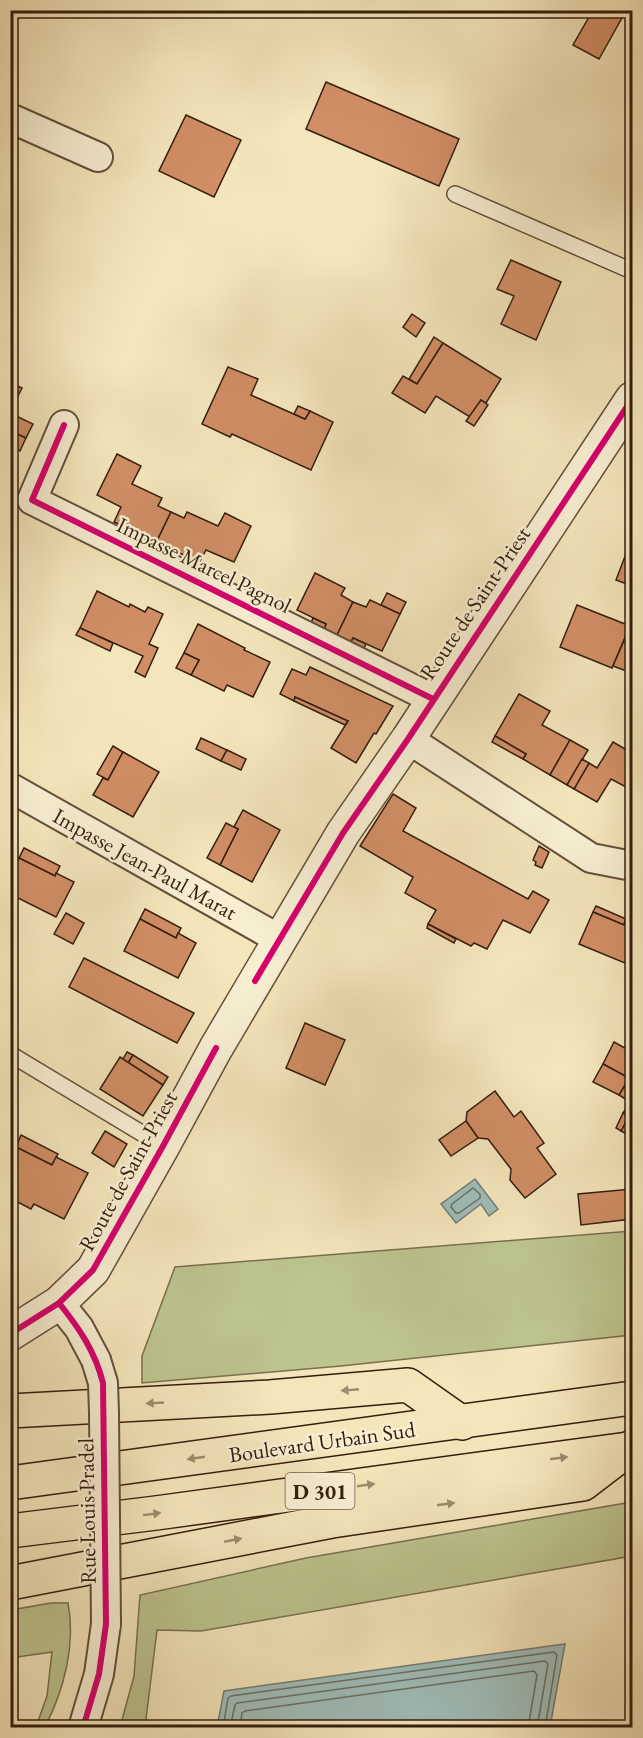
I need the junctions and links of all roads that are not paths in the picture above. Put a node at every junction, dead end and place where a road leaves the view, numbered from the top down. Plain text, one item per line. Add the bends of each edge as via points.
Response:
1 (10, 118) edge
2 (99, 157) dead end
3 (456, 194) dead end
4 (633, 271) edge
5 (633, 399) edge
6 (64, 425) dead end
7 (433, 699) junction
8 (408, 739) junction
9 (11, 789) edge
10 (633, 866) edge
11 (279, 939) junction
12 (10, 1054) edge
13 (163, 1146) junction
14 (59, 1303) junction
15 (10, 1334) edge
16 (633, 1398) edge
17 (10, 1410) edge
18 (462, 1423) junction
19 (631, 1448) edge
20 (10, 1483) edge
21 (10, 1531) edge
22 (10, 1583) edge
23 (82, 1728) edge

1 - 2 street
3 - 4 lane
5 - 7 street, Route de Saint-Priest
6 - 7 street, Impasse Marcel Pagnol via 32,500
7 - 8 street, Route de Saint-Priest
8 - 10 street via 591,858
8 - 11 street, Route de Saint-Priest via 343,833
9 - 11 street, Impasse Jean-Paul Marat
11 - 13 street, Route de Saint-Priest
12 - 13 lane
13 - 14 street, Route de Saint-Priest via 93,1270
14 - 15 street, Route de Saint-Priest
14 - 23 street, Rue Louis Pradel, bridge via 79,1328 103,1383 106,1624 99,1674
16 - 18 highway, Boulevard Urbain Sud / D 301
18 -> 17 highway via 408,1385 270,1397
18 -> 20 highway, Boulevard Urbain Sud / D 301
21 -> 19 highway, D 301
22 -> 19 highway via 332,1521 583,1484

